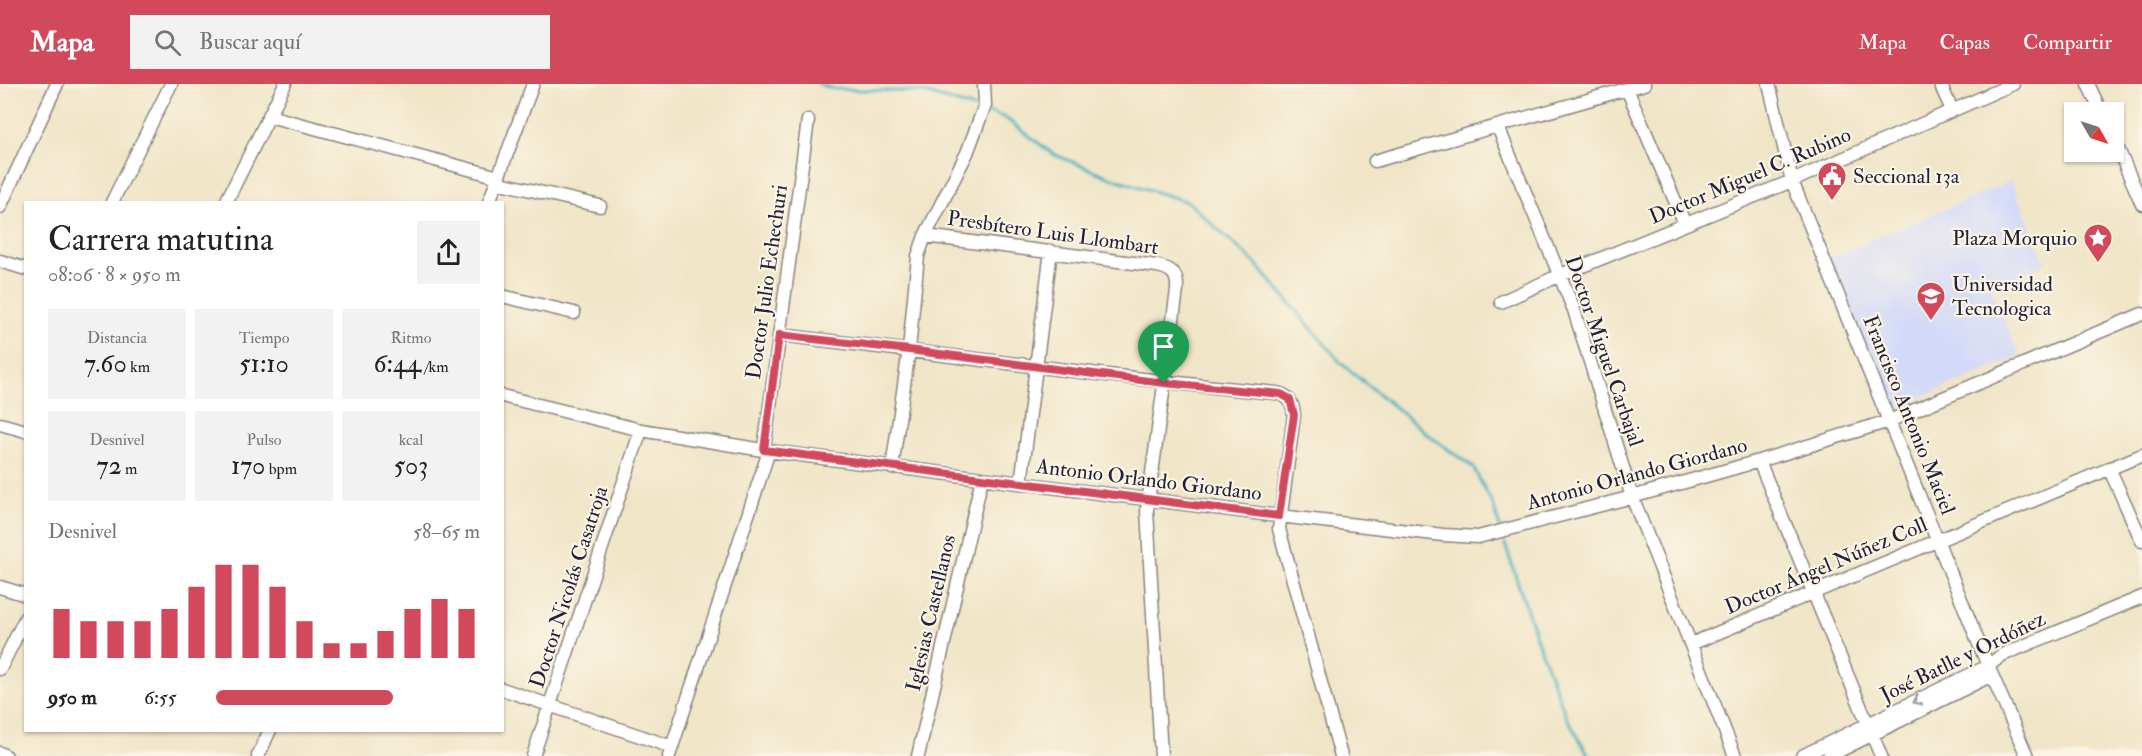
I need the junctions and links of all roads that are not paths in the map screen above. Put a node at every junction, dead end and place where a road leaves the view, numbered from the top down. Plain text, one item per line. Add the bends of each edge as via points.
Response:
1 (57, 84) edge
2 (171, 84) edge
3 (285, 84) edge
4 (533, 84) edge
5 (984, 84) edge
6 (1644, 84) edge
7 (1769, 84) edge
8 (1940, 84) edge
9 (2013, 84) edge
10 (2088, 84) edge
11 (1627, 89) junction
12 (2096, 102) edge
13 (1952, 110) junction
14 (269, 116) junction
15 (808, 120) dead end
16 (1498, 127) junction
17 (2124, 156) edge
18 (1375, 161) dead end
19 (2136, 176) edge
20 (498, 179) junction
21 (1792, 181) junction
22 (112, 201) edge
23 (226, 201) edge
24 (489, 201) edge
25 (2142, 204) edge
26 (600, 206) dead end
27 (0, 207) edge
28 (1685, 224) junction
29 (925, 236) junction
30 (1051, 251) junction
31 (0, 261) edge
32 (24, 268) edge
33 (1558, 276) junction
34 (504, 296) edge
35 (1501, 302) dead end
36 (574, 313) dead end
37 (2142, 314) edge
38 (779, 335) junction
39 (909, 350) junction
40 (1036, 366) junction
41 (1164, 383) junction
42 (504, 396) edge
43 (1889, 421) junction
44 (0, 424) edge
45 (641, 429) junction
46 (24, 431) edge
47 (766, 450) junction
48 (2142, 455) edge
49 (1759, 461) junction
50 (892, 468) junction
51 (2109, 468) junction
52 (982, 478) junction
53 (1021, 483) junction
54 (1632, 497) junction
55 (1148, 500) junction
56 (1279, 516) junction
57 (1939, 540) junction
58 (2142, 541) edge
59 (0, 587) edge
60 (1815, 593) junction
61 (24, 594) edge
62 (2142, 597) edge
63 (24, 620) edge
64 (1691, 644) junction
65 (0, 669) edge
66 (1990, 670) junction
67 (504, 690) edge
68 (549, 705) junction
69 (1869, 724) junction
70 (269, 732) edge
71 (671, 751) edge
72 (0, 753) edge
73 (6, 756) edge
74 (258, 756) edge
75 (532, 756) edge
76 (918, 756) edge
77 (1161, 756) edge
78 (1341, 756) edge
79 (1735, 756) edge
80 (1802, 756) edge
81 (1829, 756) edge
82 (1881, 756) edge
83 (2027, 756) edge

1 - 27 street
2 - 22 street
3 - 14 street
4 - 20 street
5 - 29 street via 985,105 967,153
6 - 11 street
7 - 21 street, Francisco Antonio Maciel
8 - 13 street
9 - 13 street, Doctor Miguel C. Rubino
10 - 12 street
11 - 16 street
11 - 28 street
13 - 21 street, Doctor Miguel C. Rubino
14 - 20 street
14 - 23 street
15 - 38 street, Doctor Julio Echechuri
16 - 18 street
16 - 33 street, Doctor Miguel Carbajal
17 - 19 street
19 - 25 street
20 - 24 street
20 - 26 street
21 - 28 street, Doctor Miguel C. Rubino
21 - 43 street, Francisco Antonio Maciel
28 - 33 street, Doctor Miguel C. Rubino
29 - 30 street, Presbítero Luis Llombart
29 - 39 street via 918,256
30 - 40 street
30 - 41 street, Presbítero Luis Llombart via 1171,269 1178,283
31 - 32 street
33 - 35 street, Doctor Miguel C. Rubino
33 - 54 street, Doctor Miguel Carbajal via 1574,310
34 - 36 street
37 - 43 street, Antonio Orlando Giordano
38 - 39 street
38 - 47 street, Doctor Julio Echechuri
39 - 40 street
39 - 50 street
40 - 41 street
40 - 53 street
41 - 55 street
41 - 56 street via 1276,393 1290,399 1294,415
42 - 45 street, Antonio Orlando Giordano
43 - 49 street, Antonio Orlando Giordano
43 - 57 street, Francisco Antonio Maciel
44 - 46 street
45 - 47 street, Antonio Orlando Giordano
45 - 68 street, Doctor Nicolás Casatroja
47 - 50 street, Antonio Orlando Giordano
47 - 71 street, Doctor Julio Echechuri
48 - 51 street, Doctor Ángel Núñez Coll
49 - 54 street, Antonio Orlando Giordano
49 - 60 street
50 - 52 street, Antonio Orlando Giordano
51 - 57 street, Doctor Ángel Núñez Coll
51 - 58 street
52 - 53 street, Antonio Orlando Giordano
52 - 76 street, Iglesias Castellanos
53 - 55 street, Antonio Orlando Giordano
54 - 56 street, Antonio Orlando Giordano via 1478,537
54 - 64 street, Doctor Miguel Carbajal
55 - 56 street, Antonio Orlando Giordano
55 - 77 street
56 - 78 street via 1281,539
57 - 60 street, Doctor Ángel Núñez Coll
57 - 66 street, Francisco Antonio Maciel
59 - 61 street
60 - 64 street, Doctor Ángel Núñez Coll
60 - 69 street
62 - 66 street, José Batlle y Ordóñez via 2002,656
63 - 65 street
64 - 79 street, Doctor Miguel Carbajal
66 -> 69 street, José Batlle y Ordóñez
66 - 81 street, José Batlle y Ordóñez
66 - 83 street, Francisco Antonio Maciel
67 - 68 street
68 - 71 street
68 - 75 street, Doctor Nicolás Casatroja
69 - 80 street, José Batlle y Ordóñez
69 - 82 street
70 - 74 street
72 - 73 street

